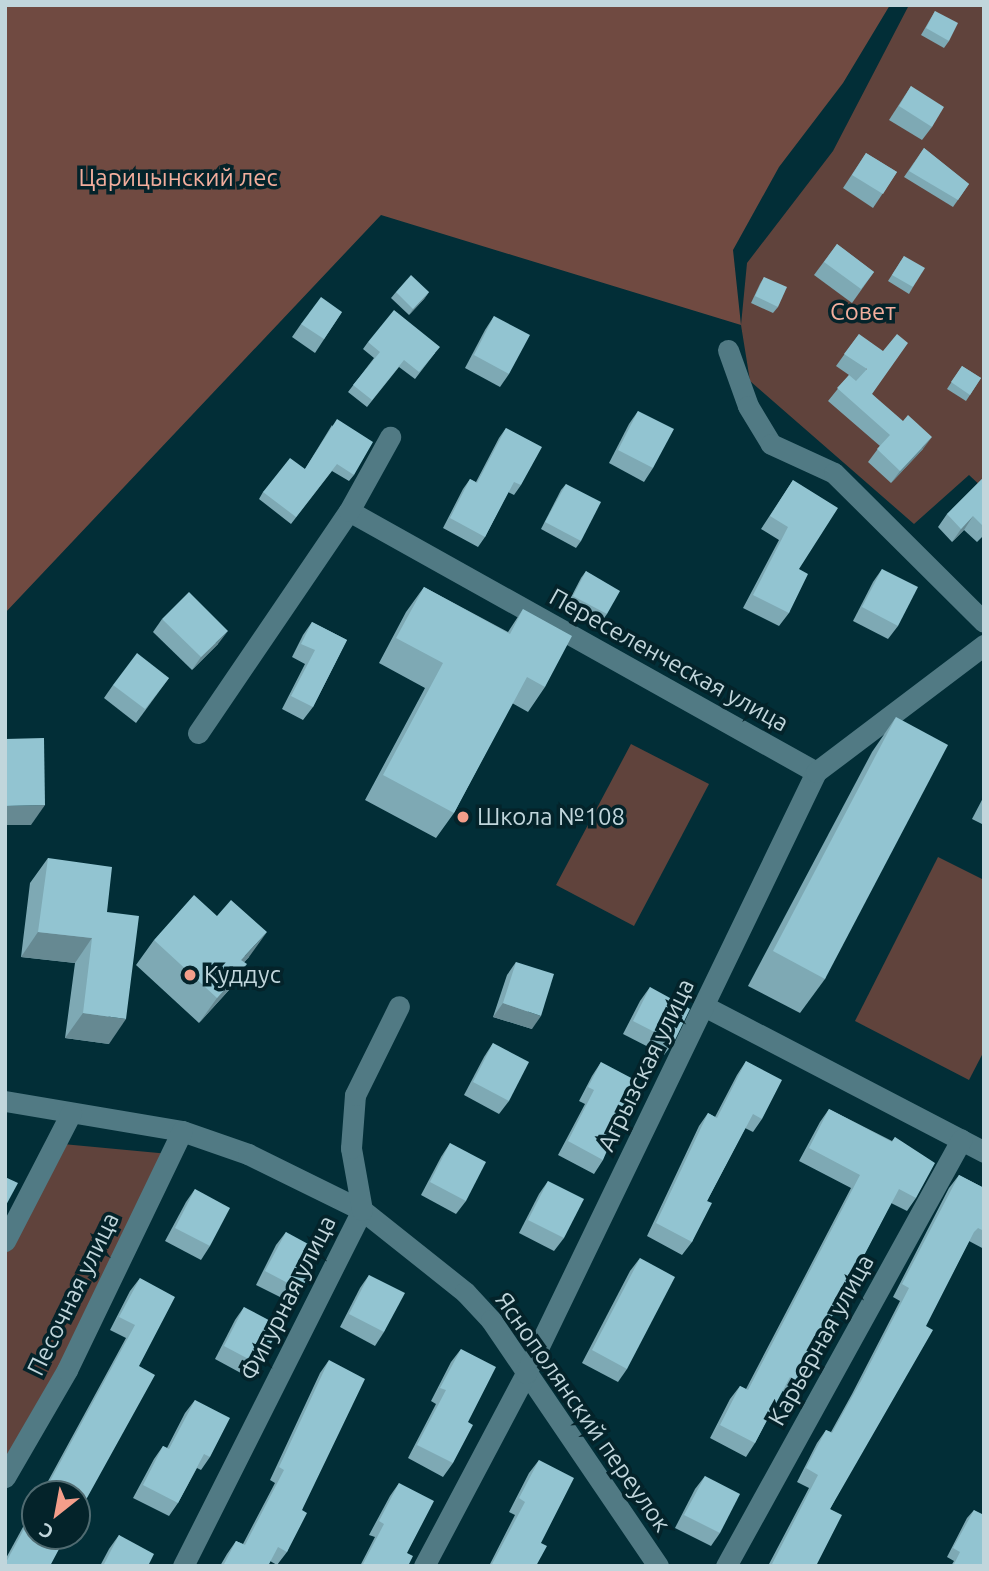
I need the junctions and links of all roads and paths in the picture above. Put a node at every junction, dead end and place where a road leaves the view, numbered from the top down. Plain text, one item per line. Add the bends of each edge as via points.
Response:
1 (728, 350) dead end
2 (390, 437) dead end
3 (349, 511) junction
4 (984, 622) edge
5 (984, 645) edge
6 (198, 733) dead end
7 (816, 772) junction
8 (399, 1006) dead end
9 (705, 1006) junction
10 (5, 1101) edge
11 (71, 1113) junction
12 (182, 1131) junction
13 (961, 1140) junction
14 (984, 1152) edge
15 (362, 1210) junction
16 (5, 1241) edge
17 (526, 1373) junction
18 (5, 1477) edge
19 (183, 1566) edge
20 (424, 1566) edge
21 (658, 1566) edge
22 (726, 1566) edge

1 - 4 street via 748,406 771,444 834,473
2 - 3 street
3 - 6 street
3 - 7 street, Переселенческая улица
5 - 7 street, Агрызская улица
7 - 9 street, Агрызская улица
8 - 15 street, Фигурная улица via 355,1094 351,1148
9 - 13 street
9 - 17 street, Агрызская улица
10 - 11 street, Яснополянский переулок
11 - 12 street, Яснополянский переулок
11 - 16 street
12 - 15 street, Яснополянский переулок via 248,1154
12 - 18 street, Песочная улица via 67,1370
13 - 14 street
13 - 22 street, Карьерная улица
15 - 17 street, Яснополянский переулок via 465,1292 491,1320
15 - 19 street, Фигурная улица
17 - 20 street, Агрызская улица
17 - 21 street, Яснополянский переулок

